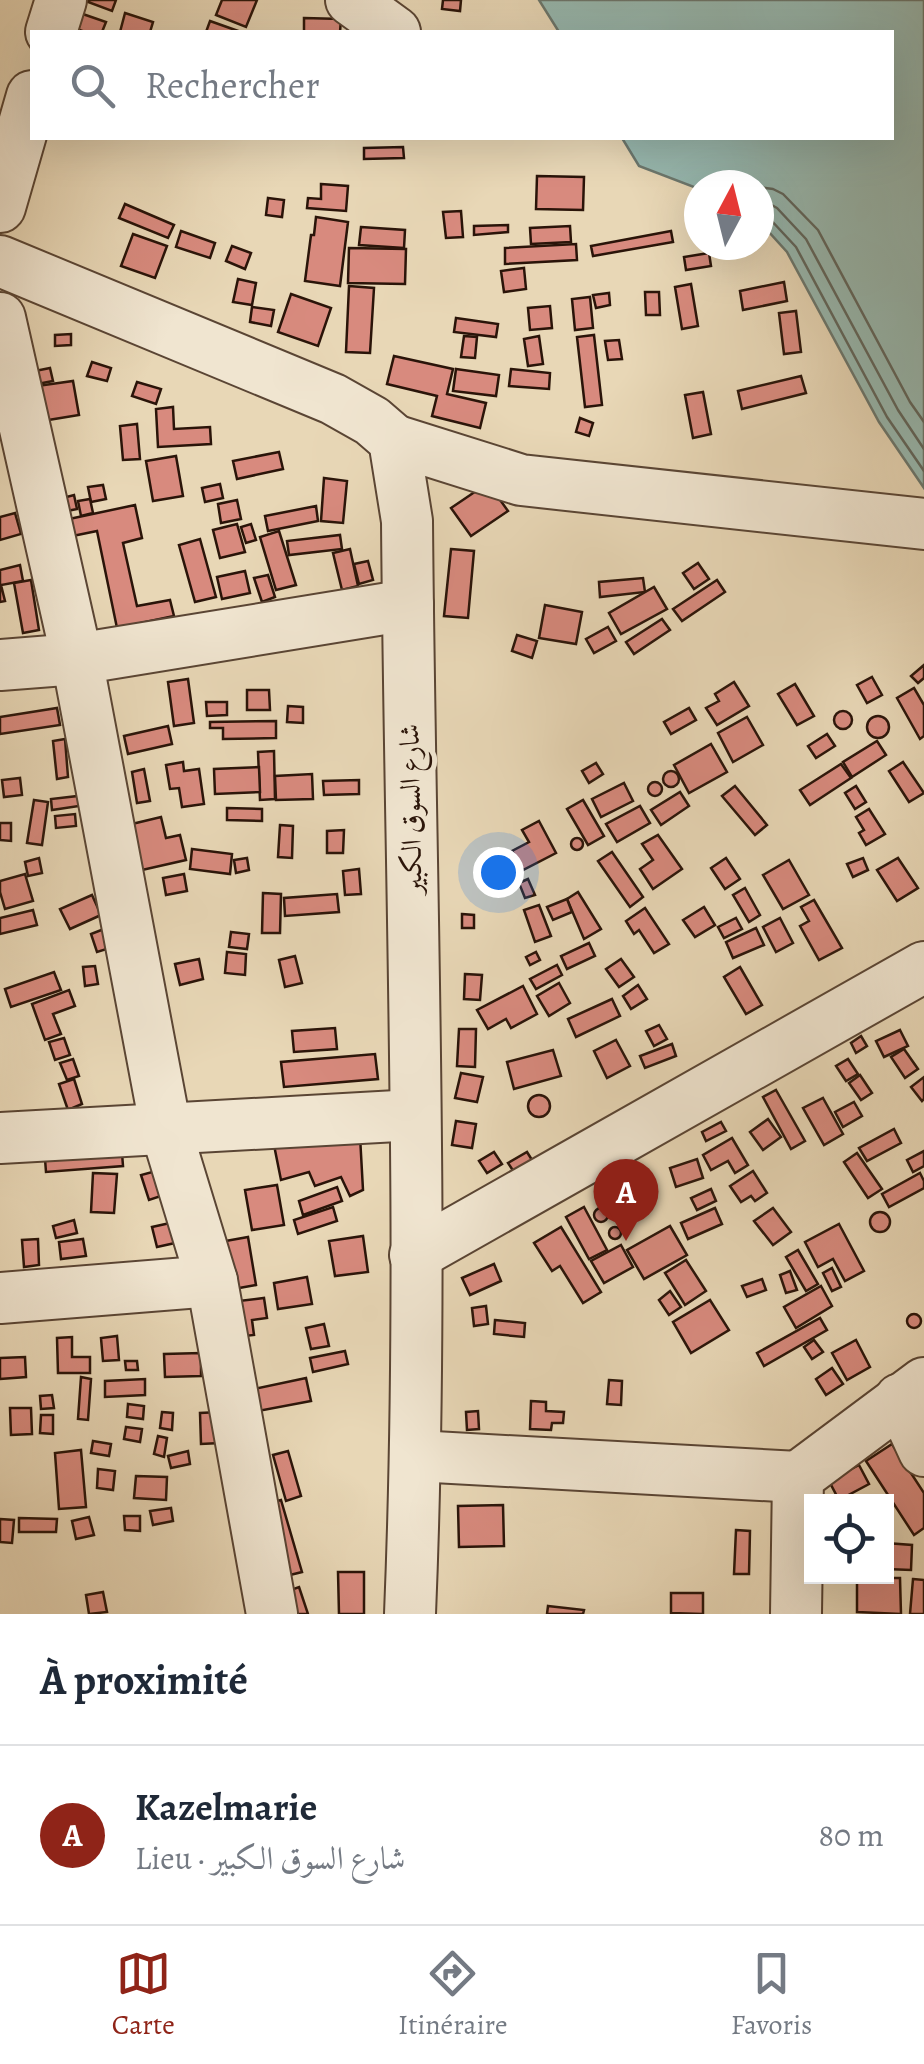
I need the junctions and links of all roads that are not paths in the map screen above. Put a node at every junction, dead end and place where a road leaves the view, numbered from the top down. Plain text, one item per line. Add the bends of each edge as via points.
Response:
1 (61, 0) edge
2 (351, 0) edge
3 (52, 30) edge
4 (393, 30) edge
5 (30, 103) edge
6 (0, 207) edge
7 (0, 261) edge
8 (0, 318) edge
9 (394, 440) junction
10 (924, 524) edge
11 (408, 605) junction
12 (77, 658) junction
13 (0, 665) edge
14 (924, 967) edge
15 (415, 1115) junction
16 (166, 1130) junction
17 (0, 1138) edge
18 (415, 1255) junction
19 (212, 1281) junction
20 (0, 1298) edge
21 (912, 1391) edge
22 (924, 1451) edge
23 (416, 1456) junction
24 (798, 1477) junction
25 (272, 1614) edge
26 (410, 1614) edge
27 (796, 1614) edge

1 - 3 street
2 - 4 street
5 - 6 street
7 - 9 street via 334,400
8 - 12 street
9 - 10 street via 520,480
9 - 11 street, شارع السوق الكبير via 407,521
11 - 12 street
11 - 15 street, شارع السوق الكبير
12 - 13 street
12 - 16 street
14 - 18 street
15 - 16 street
15 - 18 street, شارع السوق الكبير
16 - 17 street
16 - 19 street
18 - 23 street, شارع السوق الكبير
19 - 20 street
19 - 25 street
21 - 22 street
21 - 24 street
23 - 24 street
23 - 26 street, شارع السوق الكبير
24 - 27 street

